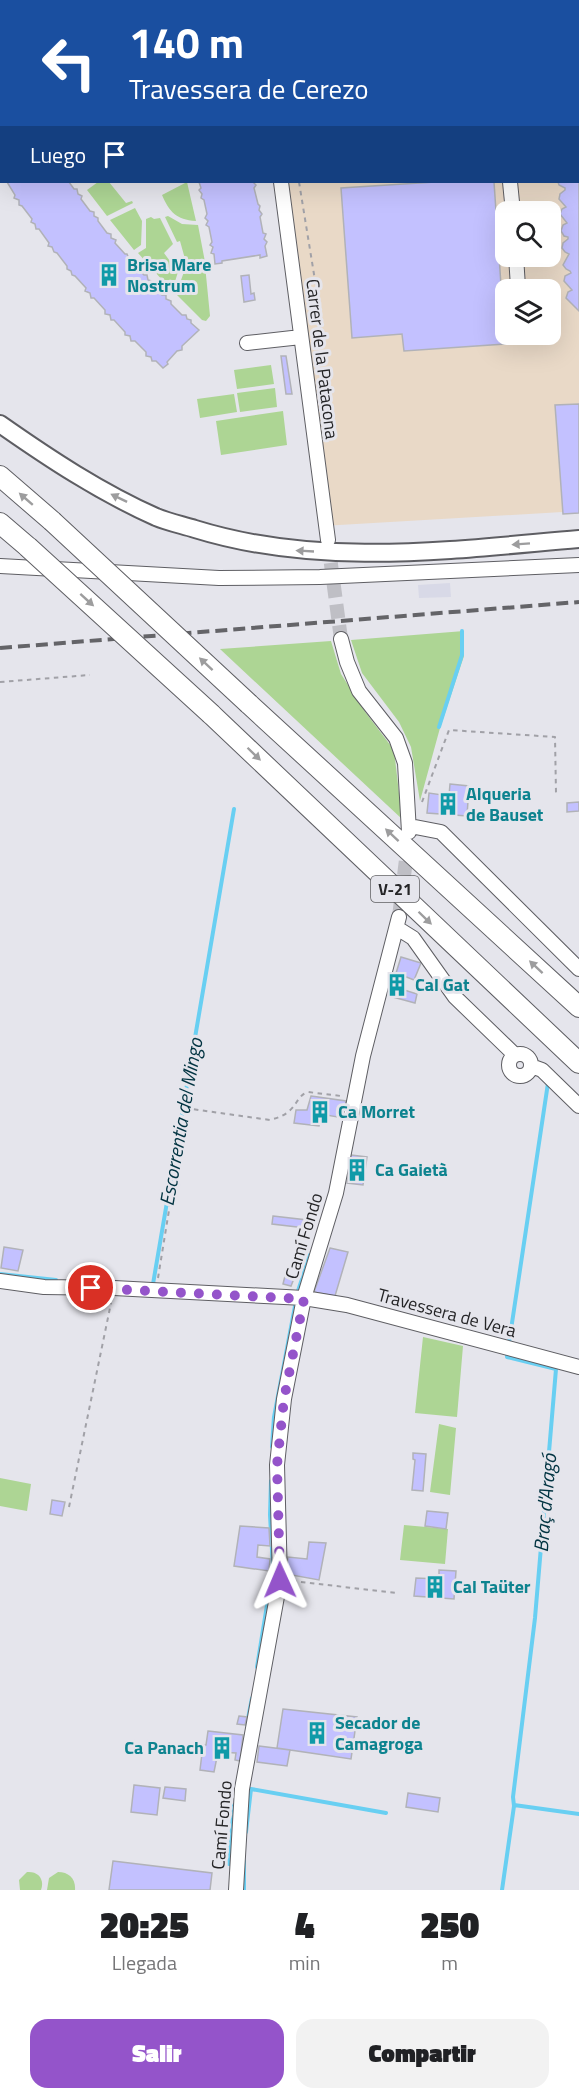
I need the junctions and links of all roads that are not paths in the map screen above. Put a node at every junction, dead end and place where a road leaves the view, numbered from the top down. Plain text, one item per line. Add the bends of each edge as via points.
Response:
1 (281, 183) edge
2 (510, 183) edge
3 (512, 201) edge
4 (301, 337) junction
5 (247, 343) dead end
6 (0, 424) edge
7 (0, 476) edge
8 (0, 523) edge
9 (579, 539) edge
10 (327, 540) tunnel mouth
11 (579, 565) edge
12 (0, 567) edge
13 (341, 639) tunnel mouth
14 (579, 969) edge
15 (579, 1006) edge
16 (579, 1063) edge
17 (579, 1106) edge
18 (0, 1281) edge
19 (304, 1299) junction
20 (579, 1367) edge
21 (236, 1890) edge

1 - 4 street, Carrer de la Patacona
2 - 3 street
4 - 5 street
4 - 10 street, Carrer de la Patacona
9 -> 6 main road via 372,554 294,551 226,539 158,518 93,485
15 -> 7 highway, V-21, bridge
8 -> 16 highway, V-21, bridge via 211,714
11 - 12 street via 219,578
13 - 14 street via 359,691 396,738 405,763 414,829 441,832
17 - 19 street, Camí Fondo via 542,1070 531,1066 525,1055 515,1055 455,997 398,922 363,1056 336,1193
18 - 19 street, Travessera de Vera via 44,1287
19 - 20 street, Travessera de Vera via 347,1305
19 - 21 street, Camí Fondo via 284,1399 277,1465 280,1580 242,1789

